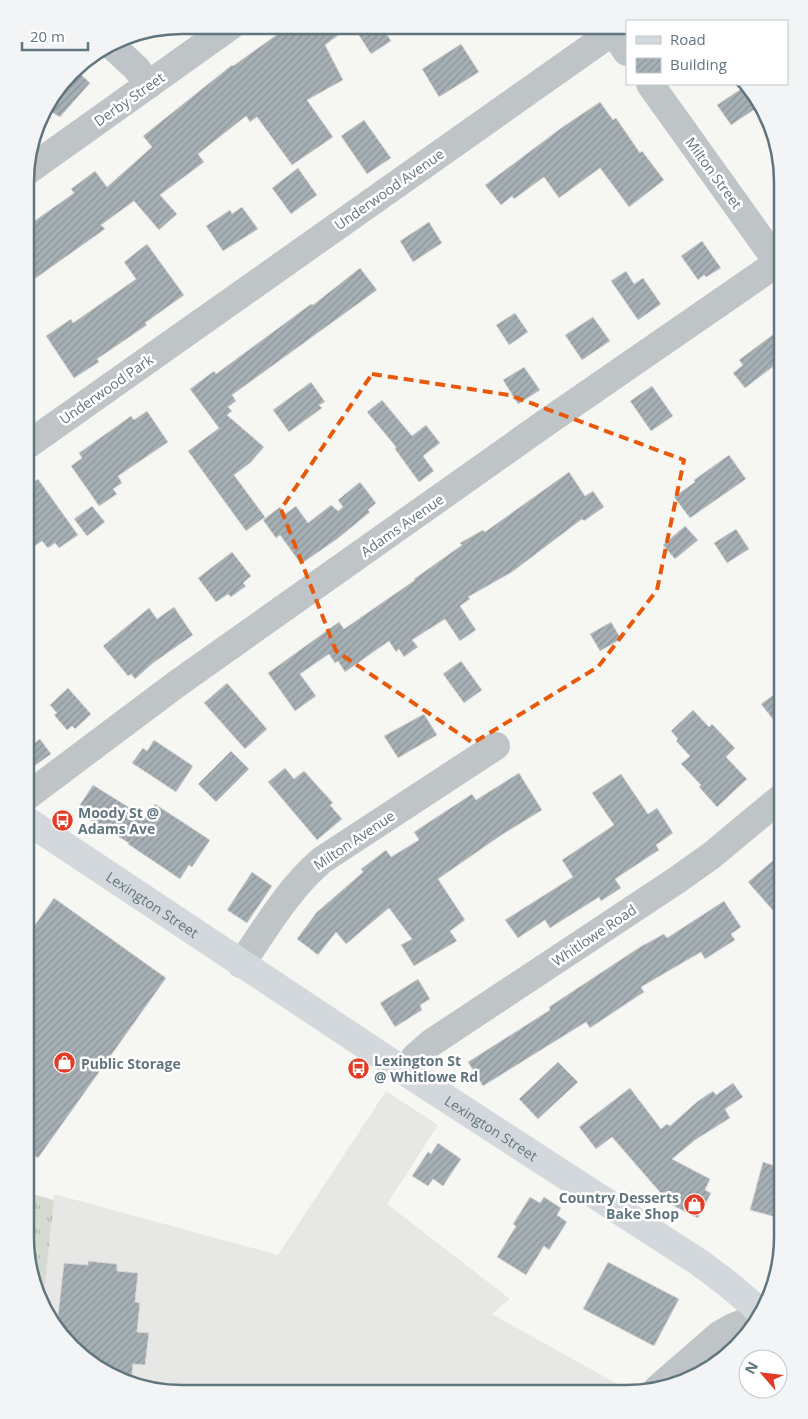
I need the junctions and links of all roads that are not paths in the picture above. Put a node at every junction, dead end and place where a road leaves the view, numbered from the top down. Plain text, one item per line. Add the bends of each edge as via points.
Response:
1 (220, 34) edge
2 (619, 37) edge
3 (116, 49) edge
4 (149, 85) junction
5 (651, 85) edge
6 (35, 166) edge
7 (774, 253) edge
8 (774, 265) edge
9 (161, 350) joint
10 (34, 440) edge
11 (496, 746) dead end
12 (34, 790) edge
13 (774, 803) edge
14 (34, 825) edge
15 (242, 964) junction
16 (404, 1072) junction
17 (755, 1309) edge
18 (748, 1320) edge
19 (669, 1378) edge

1 - 4 street, Derby Street
2 - 9 street, Underwood Avenue
3 - 4 street
4 - 6 street, Derby Street
5 - 7 street, Milton Street
8 - 12 street, Adams Avenue via 178,683
9 - 10 street, Underwood Park
11 - 15 street, Milton Avenue via 311,869 291,892
13 - 16 street, Whitlowe Road via 695,868 431,1043
14 - 15 main road, Lexington Street
15 - 16 main road, Lexington Street
16 - 17 main road, Lexington Street via 700,1264
18 - 19 street via 719,1335

